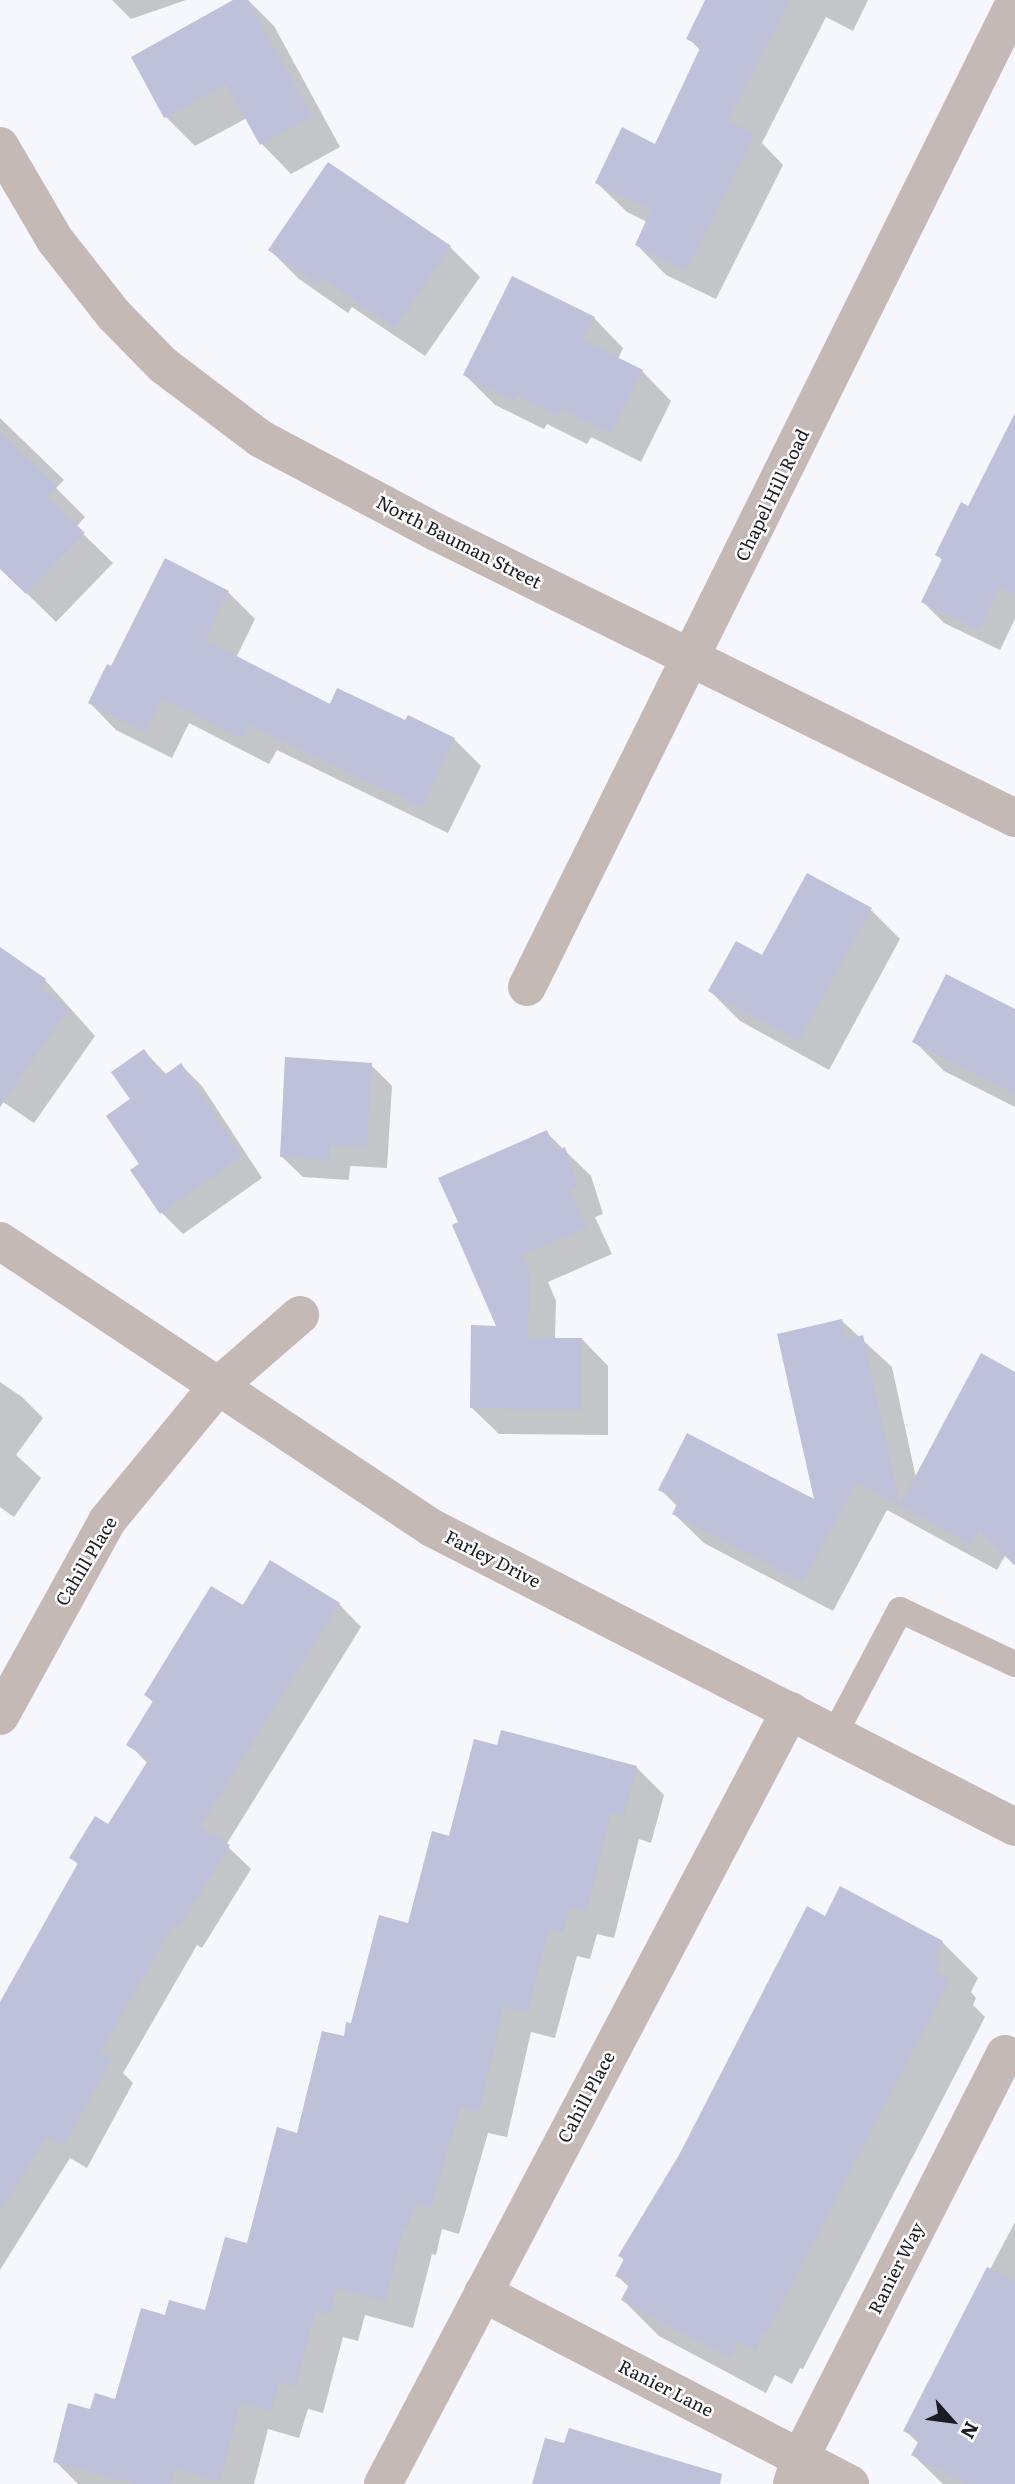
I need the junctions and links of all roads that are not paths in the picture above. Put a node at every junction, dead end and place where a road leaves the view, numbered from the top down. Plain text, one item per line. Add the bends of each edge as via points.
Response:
1 (1015, 2) edge
2 (0, 146) edge
3 (692, 658) junction
4 (1015, 818) edge
5 (527, 987) dead end
6 (0, 1241) edge
7 (300, 1315) dead end
8 (217, 1387) junction
9 (1015, 1664) edge
10 (790, 1711) junction
11 (0, 1716) edge
12 (835, 1733) junction
13 (1015, 1827) edge
14 (1005, 2054) dead end
15 (483, 2293) junction
16 (796, 2471) edge
17 (383, 2484) edge
18 (850, 2484) edge

1 - 3 street, Chapel Hill Road
2 - 3 street, North Bauman Street via 55,240 114,315 163,365 239,425 321,473
3 - 4 street, North Bauman Street
3 - 5 street, Chapel Hill Road
6 - 8 street, Farley Drive
7 - 8 street, Cahill Place
8 - 10 street, Farley Drive via 432,1528
8 - 11 street, Cahill Place via 107,1521
9 - 12 lane via 900,1611
10 - 12 street, Farley Drive
10 - 15 street, Cahill Place
12 - 13 street, Farley Drive
14 - 16 street, Ranier Way
15 - 16 street, Ranier Lane
15 - 17 street, Cahill Place
16 - 18 street, Ranier Lane

